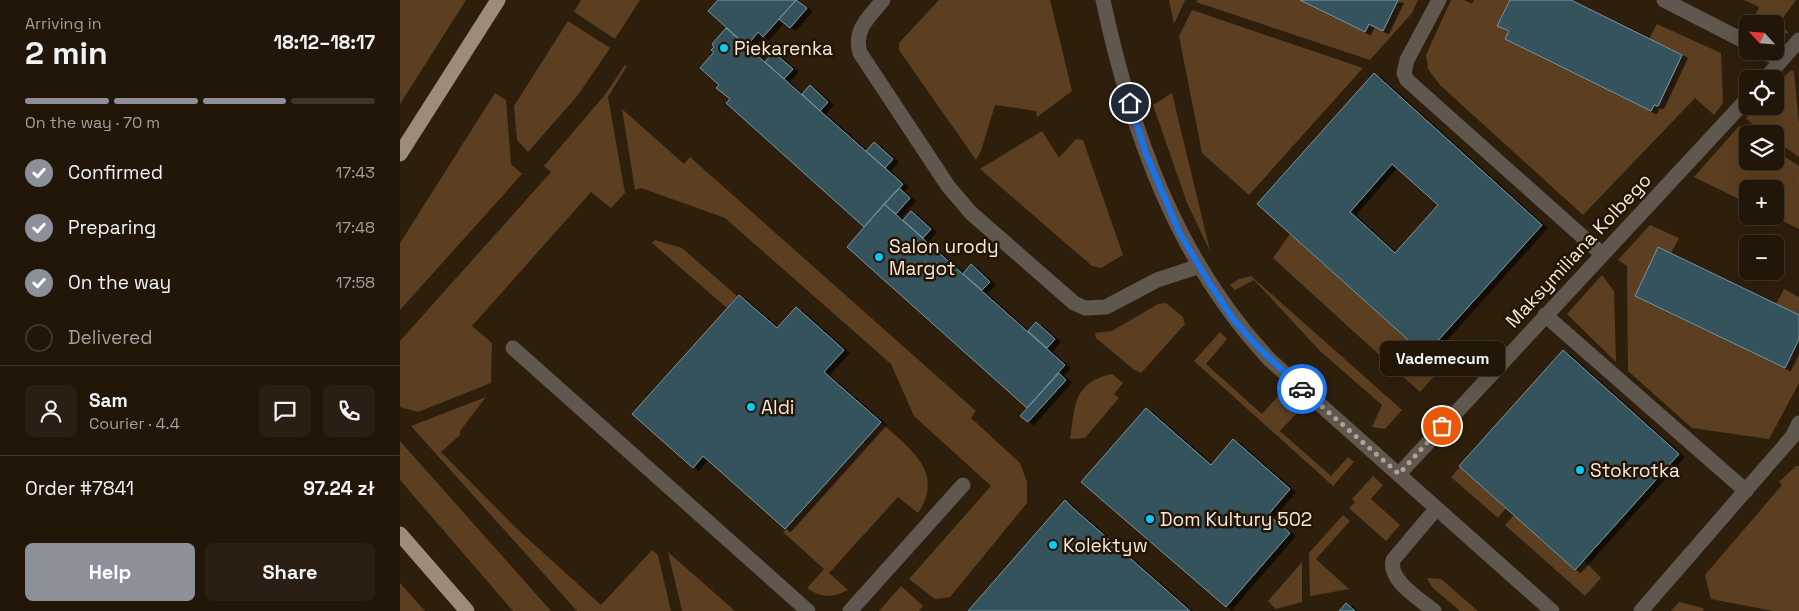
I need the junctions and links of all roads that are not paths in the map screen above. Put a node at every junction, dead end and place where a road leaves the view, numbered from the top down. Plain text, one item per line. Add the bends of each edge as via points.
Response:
1 (498, 0) edge
2 (883, 0) edge
3 (1103, 0) edge
4 (1439, 0) edge
5 (1664, 0) edge
6 (1739, 38) edge
7 (1799, 40) edge
8 (1784, 57) edge
9 (1781, 60) edge
10 (1772, 70) edge
11 (1739, 108) edge
12 (400, 154) edge
13 (1602, 254) junction
14 (1200, 266) junction
15 (1545, 315) junction
16 (513, 348) dead end
17 (1799, 423) edge
18 (1796, 439) edge
19 (1399, 474) junction
20 (963, 485) dead end
21 (1746, 491) junction
22 (1436, 509) junction
23 (400, 534) edge
24 (467, 611) edge
25 (808, 611) edge
26 (850, 611) edge
27 (1434, 611) edge
28 (1552, 611) edge
29 (1641, 611) edge

1 - 12 main road
2 - 14 street via 858,32 860,54 948,186 971,213 1054,288 1074,303 1096,309 1157,280
3 - 14 street via 1114,51 1146,154 1180,234
4 - 13 street via 1407,60 1404,72 1408,80
5 - 6 street
7 - 8 street
9 - 10 street
11 - 13 street, Maksymiliana Kolbego
13 - 15 street, Maksymiliana Kolbego
14 - 19 street via 1229,313 1270,360
15 - 19 street, Maksymiliana Kolbego
15 - 21 street
16 - 25 street
17 - 18 street
18 - 21 street
19 - 22 street
20 - 26 street
21 - 29 street
22 - 27 street via 1392,564 1398,580
22 - 28 street
23 - 24 main road

